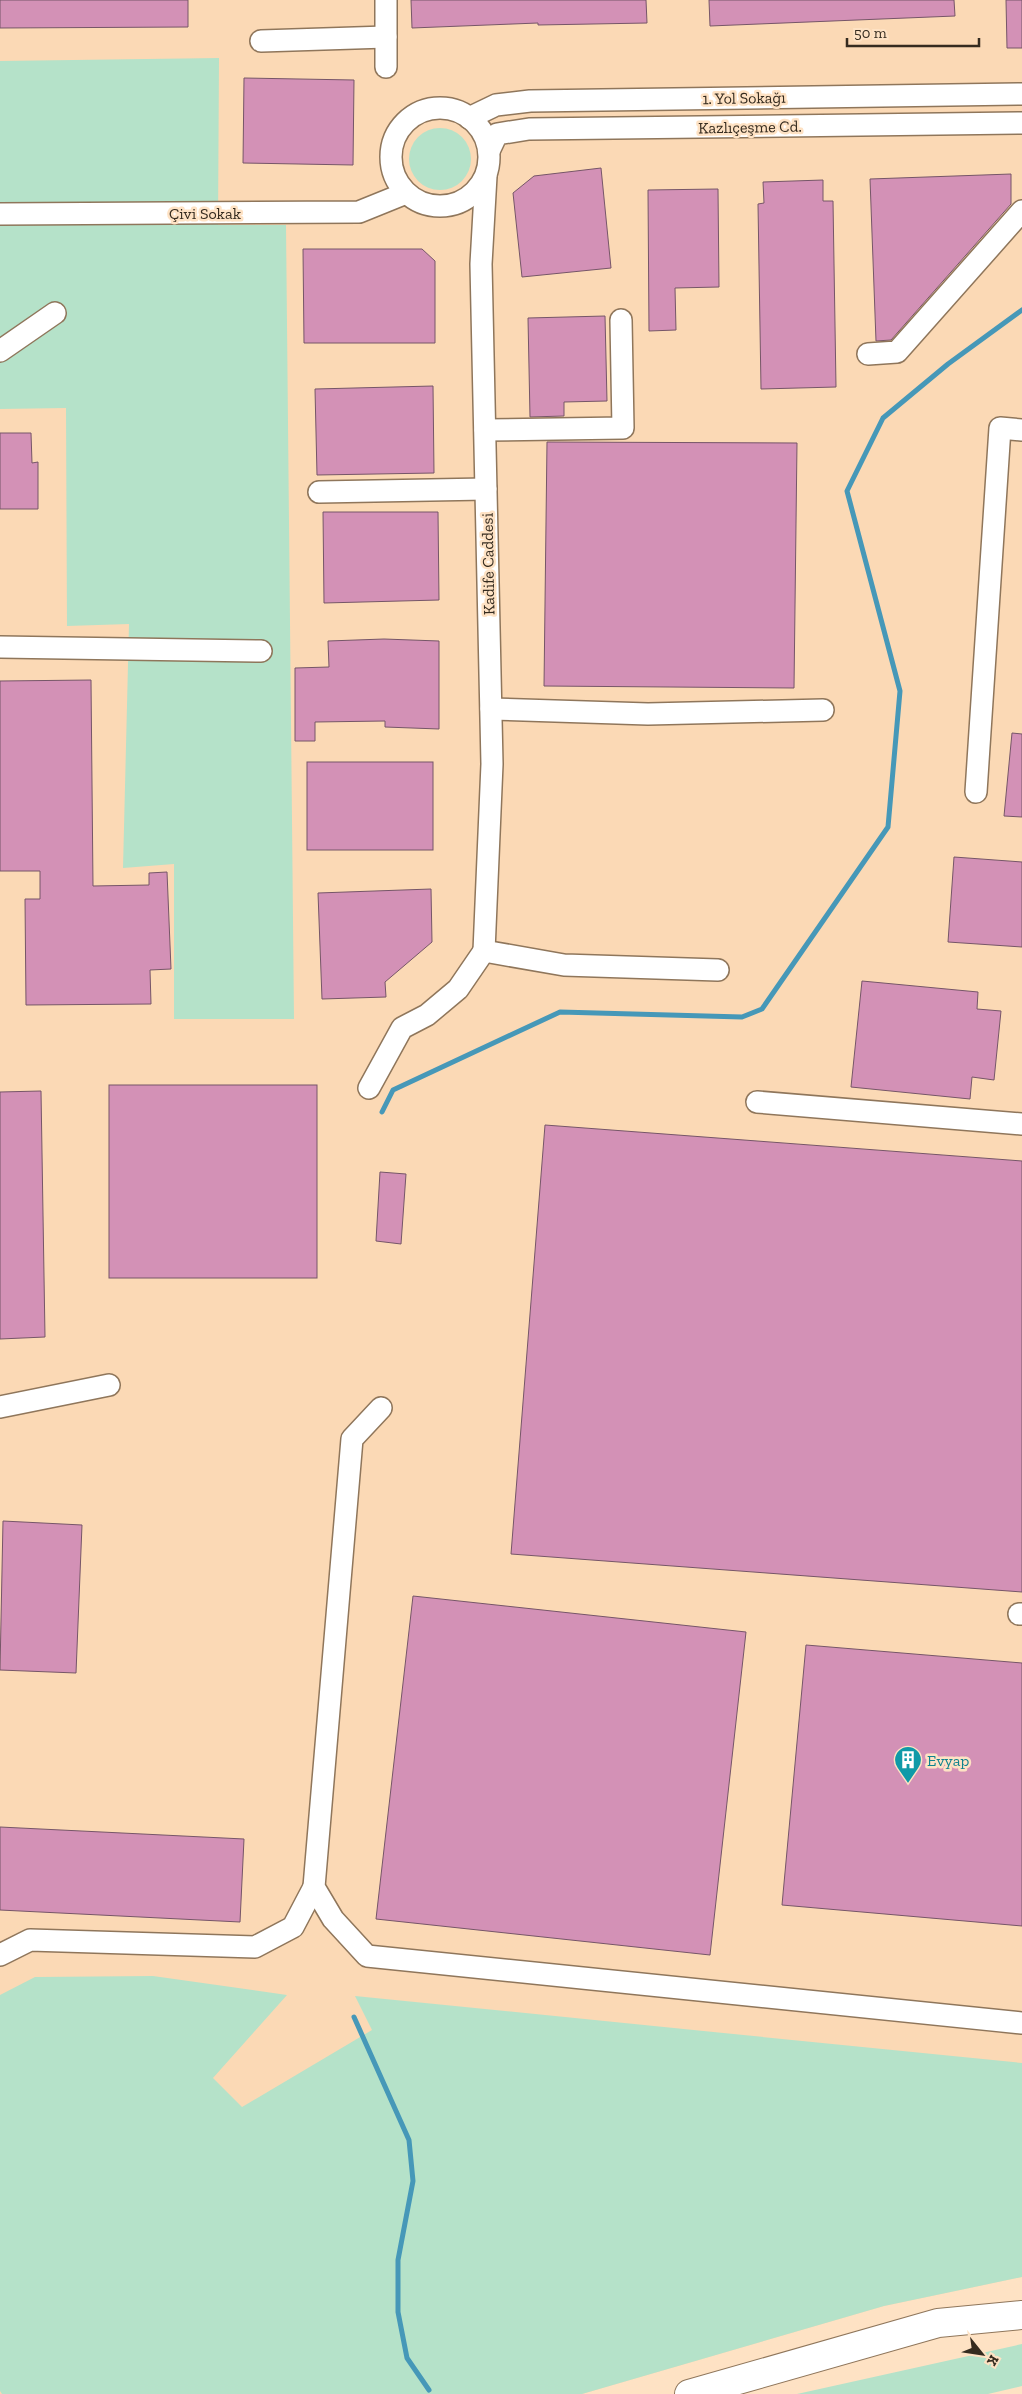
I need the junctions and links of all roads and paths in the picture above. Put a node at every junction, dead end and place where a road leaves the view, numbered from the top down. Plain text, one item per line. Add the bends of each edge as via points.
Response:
1 (386, 0) edge
2 (386, 37) junction
3 (261, 41) dead end
4 (386, 67) dead end
5 (1022, 94) edge
6 (470, 118) junction
7 (1022, 123) edge
8 (489, 151) junction
9 (486, 176) junction
10 (406, 193) junction
11 (1022, 211) edge
12 (0, 214) edge
13 (55, 313) dead end
14 (621, 320) dead end
15 (0, 351) edge
16 (868, 354) dead end
17 (485, 430) junction
18 (1022, 430) edge
19 (486, 489) junction
20 (319, 492) dead end
21 (0, 648) edge
22 (261, 651) dead end
23 (491, 710) junction
24 (823, 710) dead end
25 (976, 792) dead end
26 (484, 951) junction
27 (718, 970) dead end
28 (370, 1088) dead end
29 (757, 1102) dead end
30 (1022, 1124) edge
31 (108, 1385) dead end
32 (0, 1407) edge
33 (381, 1408) dead end
34 (314, 1887) junction
35 (0, 1955) edge
36 (1022, 2023) edge
37 (1022, 2306) edge
38 (1022, 2315) edge
39 (938, 2323) junction
40 (688, 2394) edge

1 - 2 street
2 - 3 street
2 - 4 street
5 - 6 street, 1. Yol Sokağı via 530,101 496,105
6 - 8 street via 483,132
6 - 10 street via 439,108 409,120 398,132 392,148 392,164 396,180
7 - 8 street, Kazlıçeşme Cd. via 529,129 497,134
8 - 9 street
9 - 10 street via 478,189 451,206 420,202
9 - 17 street, Kadife Caddesi via 481,264
10 - 12 street, Çivi Sokak via 359,212
11 - 16 street via 897,352
13 - 15 street
14 - 17 street via 623,428
17 - 19 street, Kadife Caddesi
18 - 25 street via 1000,428
19 - 20 street
19 - 23 street, Kadife Caddesi
21 - 22 street
23 - 24 street via 648,714
23 - 26 street, Kadife Caddesi via 492,764
26 - 27 street via 564,965
26 - 28 street via 458,989 427,1015 402,1028
29 - 30 street
31 - 32 street
33 - 34 street via 352,1439
34 - 35 street via 293,1927 255,1946 30,1940
34 - 36 street via 332,1919 367,1956
37 - 39 main road
38 - 39 main road
39 - 40 main road

